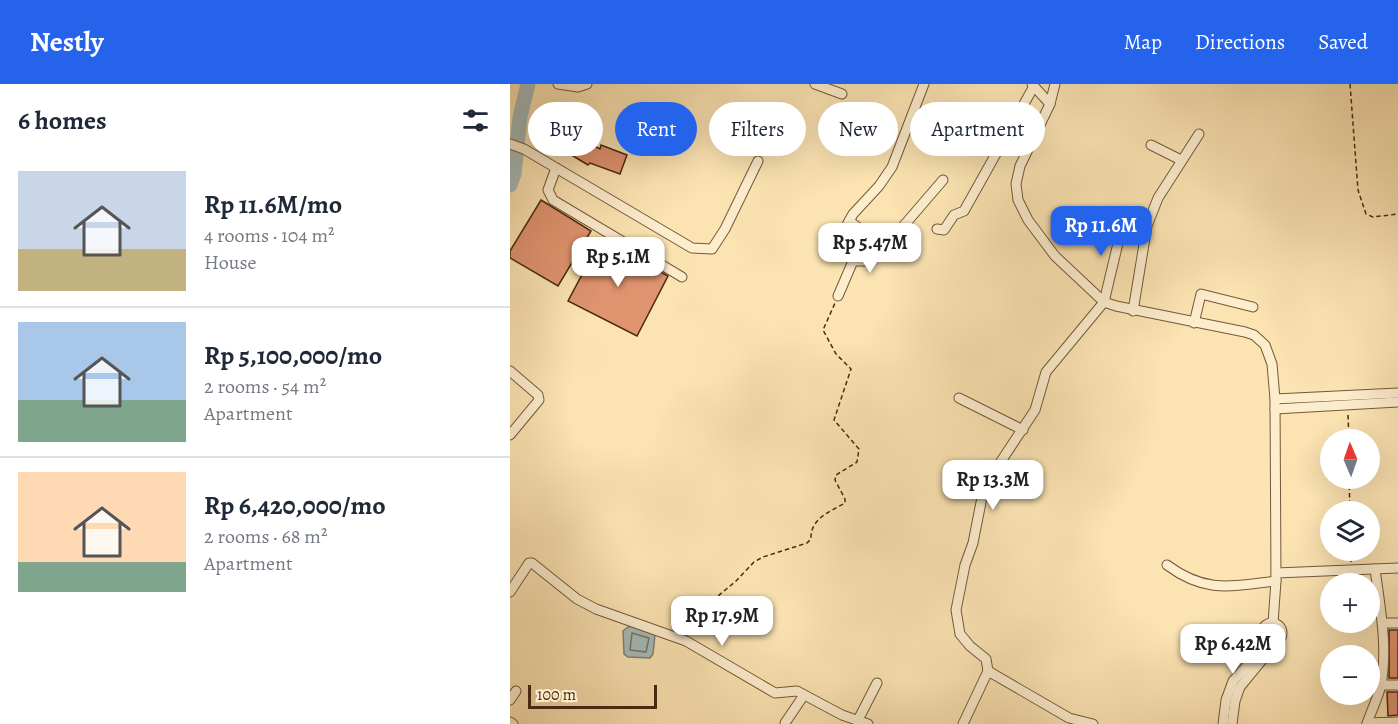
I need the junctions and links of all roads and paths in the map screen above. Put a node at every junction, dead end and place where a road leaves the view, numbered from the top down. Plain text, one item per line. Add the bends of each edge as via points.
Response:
1 (558, 84) edge
2 (586, 84) edge
3 (815, 84) edge
4 (924, 84) edge
5 (1055, 84) edge
6 (1350, 84) edge
7 (1034, 87) edge
8 (842, 94) dead end
9 (1048, 103) junction
10 (1199, 134) dead end
11 (510, 144) edge
12 (1151, 146) dead end
13 (1181, 160) junction
14 (758, 161) dead end
15 (555, 168) junction
16 (943, 180) dead end
17 (1398, 214) edge
18 (1124, 218) dead end
19 (849, 221) junction
20 (937, 229) dead end
21 (874, 239) junction
22 (836, 245) dead end
23 (682, 278) dead end
24 (838, 296) joint
25 (1104, 302) junction
26 (1253, 307) dead end
27 (1133, 311) junction
28 (1194, 323) junction
29 (510, 371) edge
30 (1398, 393) edge
31 (959, 398) dead end
32 (1398, 402) edge
33 (1275, 404) junction
34 (1348, 405) junction
35 (512, 429) edge
36 (1349, 429) edge
37 (1023, 430) junction
38 (1167, 565) dead end
39 (1398, 568) edge
40 (1375, 569) junction
41 (1276, 577) junction
42 (510, 592) edge
43 (1272, 623) junction
44 (1383, 623) junction
45 (1398, 623) edge
46 (686, 640) junction
47 (1264, 640) junction
48 (1276, 643) junction
49 (988, 672) junction
50 (877, 683) dead end
51 (1381, 685) junction
52 (1398, 685) edge
53 (516, 691) dead end
54 (804, 695) junction
55 (510, 700) edge
56 (858, 720) junction
57 (1398, 722) edge
58 (784, 723) edge
59 (1367, 723) edge
60 (868, 724) edge
61 (963, 724) edge
62 (1093, 724) edge
63 (1223, 724) edge
64 (1232, 724) edge

1 - 2 street
3 - 8 street
4 - 19 street via 892,166
5 - 9 street
6 - 17 path via 1358,190 1366,214
7 - 9 street
7 - 20 street via 964,212 954,215 944,230
9 - 25 street via 1017,172 1016,191 1028,220 1055,256
10 - 13 street
11 - 15 street
12 - 13 street
13 - 27 street via 1158,198 1147,226
14 - 15 street via 725,229 708,251 692,248
15 - 23 street via 548,190 553,201
16 - 21 street via 890,243
18 - 25 street
19 - 21 street
19 - 22 street
21 - 24 street via 867,261 853,261
24 - 46 path via 823,330 836,354 851,369 834,420 859,449 857,462 834,480 845,503 816,521 807,543 754,562 712,601
25 - 27 street
25 - 37 street via 1046,372 1039,400
26 - 28 street via 1201,294
27 - 28 street
28 - 33 street via 1229,327 1259,339 1269,350
29 - 35 street via 539,397
30 - 33 street
31 - 37 street
32 - 34 street
33 - 34 street
33 - 41 street
34 - 36 path
37 - 49 street via 984,487 956,610 960,634 986,659
38 - 41 street via 1182,576 1209,586 1238,586
39 - 40 street
40 - 41 street
40 - 44 street
41 - 43 street
42 - 46 street via 532,563 596,609
43 - 47 street via 1264,627
43 - 48 street via 1281,627
44 - 45 street
44 - 51 street
46 - 54 street via 775,693 797,691
47 - 48 street
47 - 63 street via 1233,681
48 - 64 street via 1240,687
49 - 61 street
49 - 62 street via 1069,718
50 - 56 street
51 - 52 street
51 - 59 street
53 - 55 street
54 - 56 street
54 - 58 street
56 - 60 street
57 - 59 street

